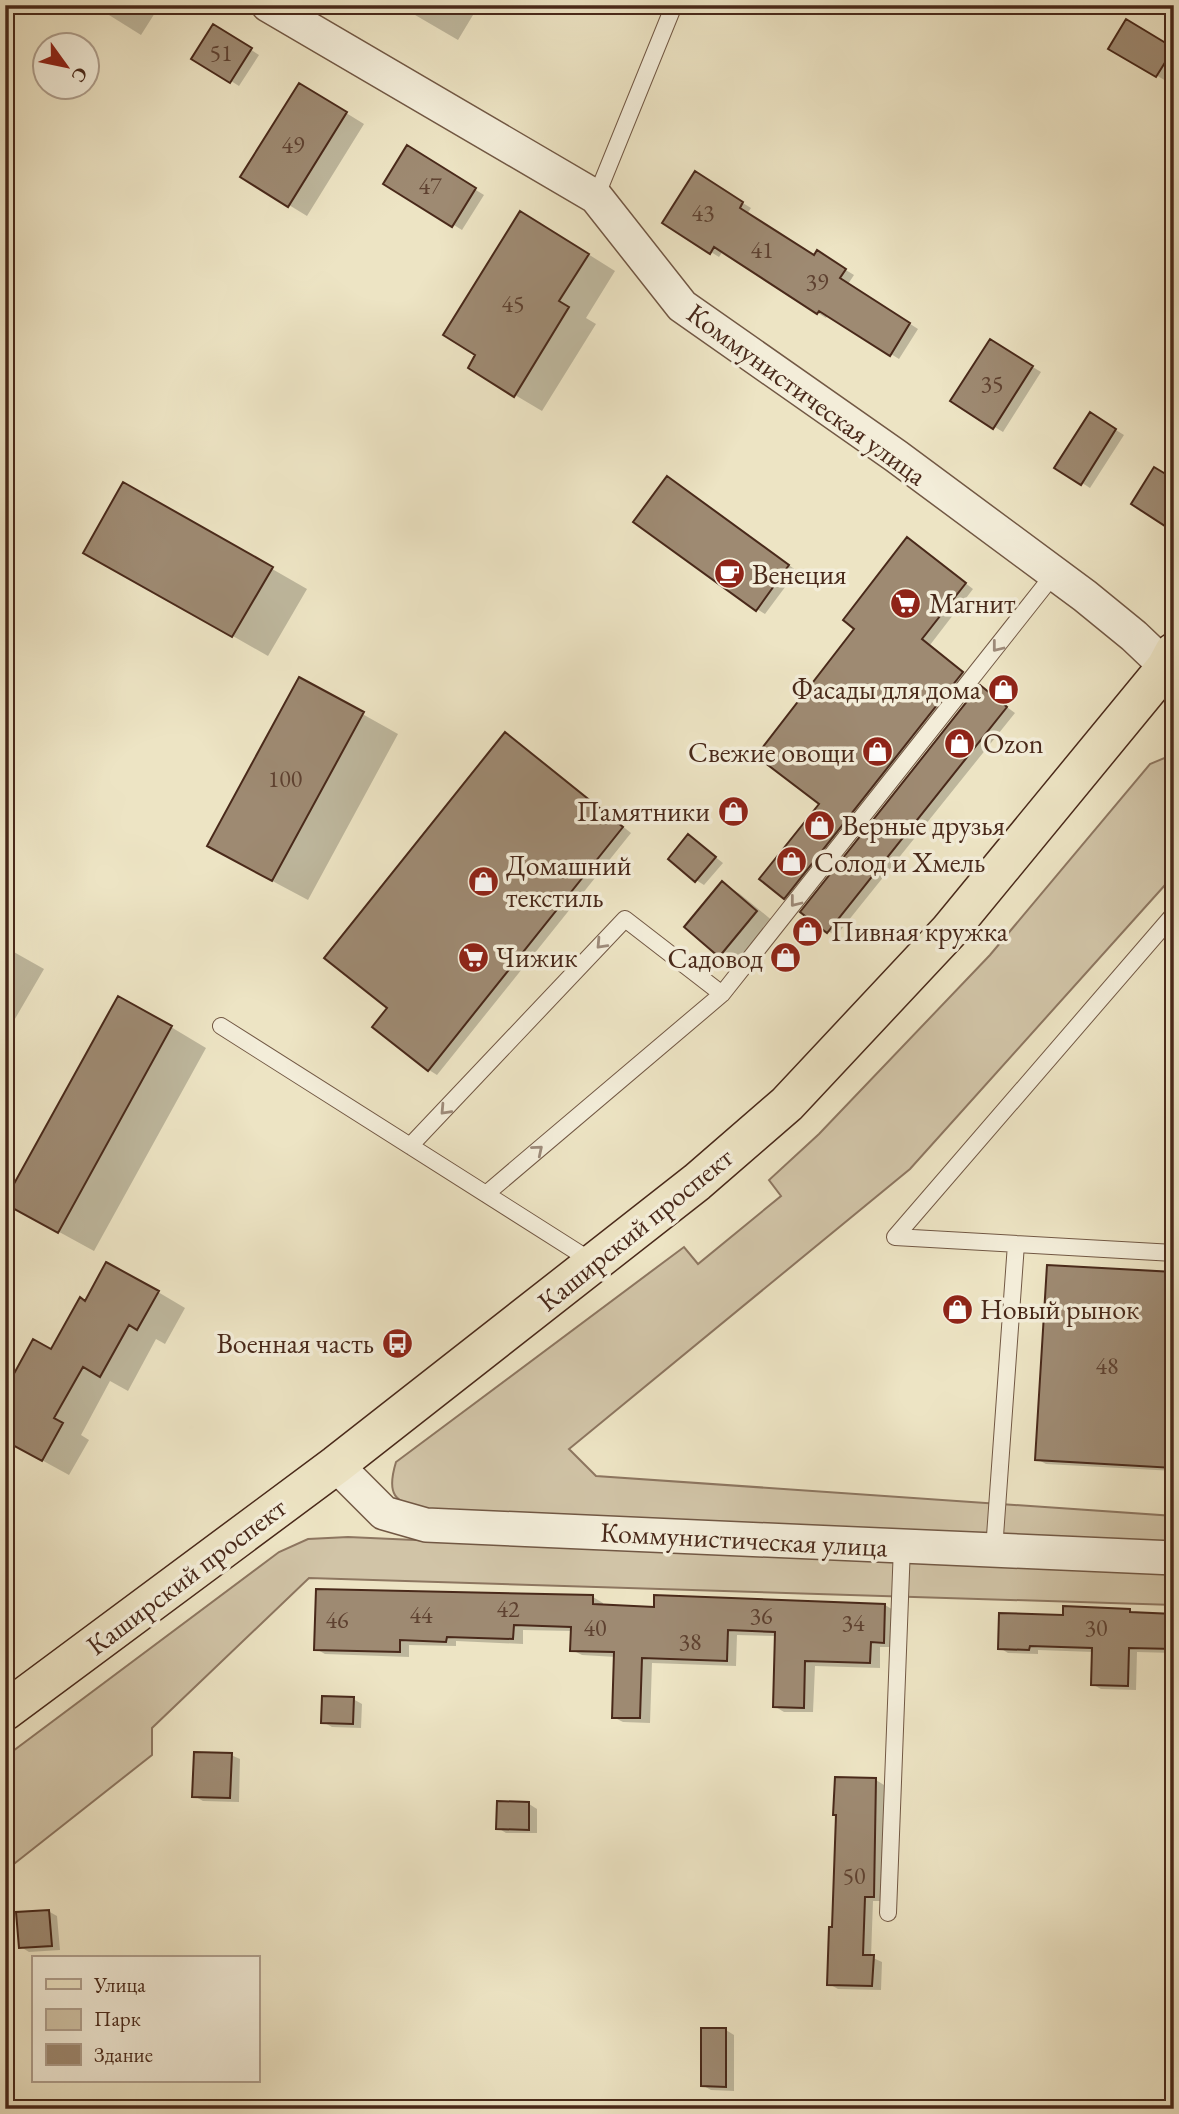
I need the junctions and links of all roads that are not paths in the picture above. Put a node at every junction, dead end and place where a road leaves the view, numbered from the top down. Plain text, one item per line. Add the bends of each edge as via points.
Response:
1 (268, 5) edge
2 (674, 5) edge
3 (596, 197) junction
4 (1055, 574) junction
5 (1171, 664) edge
6 (1174, 914) edge
7 (722, 994) junction
8 (221, 1026) dead end
9 (410, 1146) junction
10 (486, 1194) junction
11 (1016, 1244) junction
12 (1174, 1252) edge
13 (595, 1264) junction
14 (336, 1465) junction
15 (902, 1546) junction
16 (994, 1550) junction
17 (1174, 1558) edge
18 (5, 1711) edge
19 (888, 1913) dead end

1 - 3 street, Коммунистическая улица
2 - 3 lane
3 - 4 street, Коммунистическая улица via 682,306
4 - 5 street, Коммунистическая улица
4 -> 7 lane
5 - 13 main road, Каширский проспект via 949,931 787,1104
6 - 11 lane via 895,1237
7 -> 9 lane via 625,919
10 -> 7 lane
8 - 9 lane
9 - 10 lane
10 - 13 lane
11 - 12 lane
11 - 16 lane
13 - 14 main road, Каширский проспект
14 - 15 street, Коммунистическая улица via 384,1513 426,1525
14 - 18 main road, Каширский проспект
15 - 16 street, Коммунистическая улица
15 - 19 lane
16 - 17 street, Коммунистическая улица

